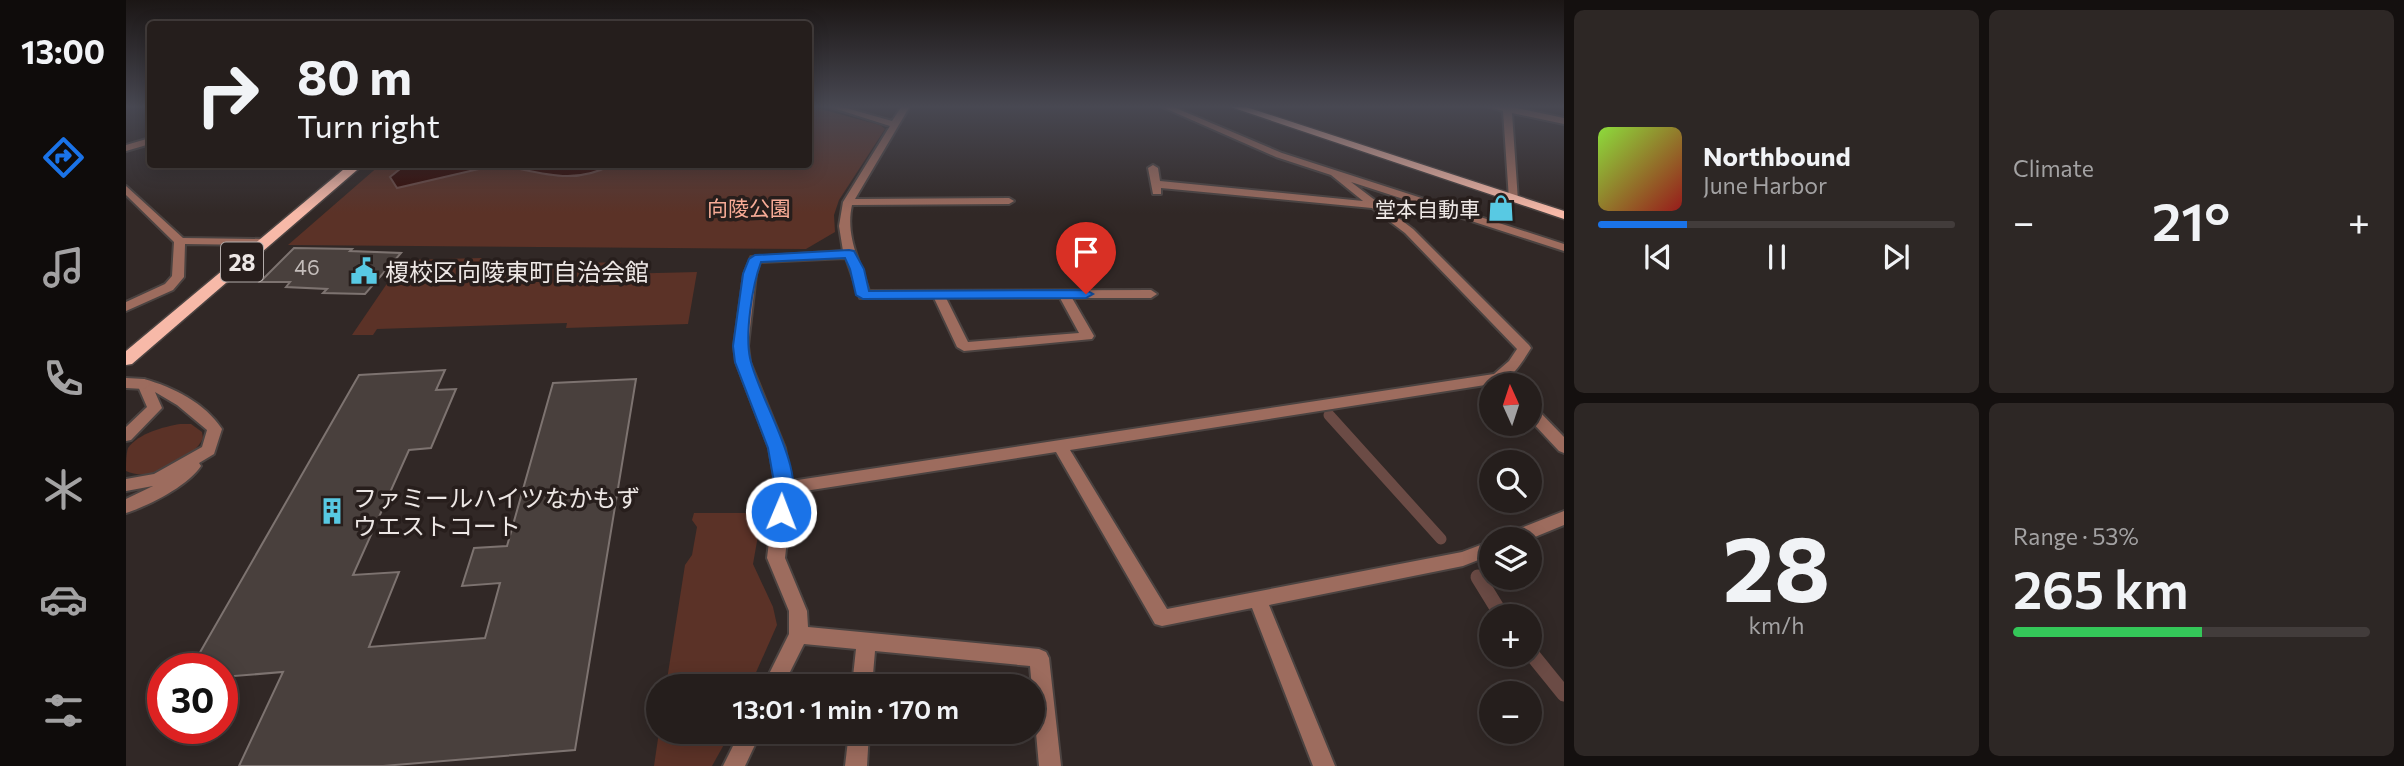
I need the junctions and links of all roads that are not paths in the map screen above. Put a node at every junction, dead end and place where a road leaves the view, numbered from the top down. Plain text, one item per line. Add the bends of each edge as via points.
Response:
1 (147, 142) edge
2 (886, 142) edge
3 (1247, 142) edge
4 (1342, 142) edge
5 (1510, 142) edge
6 (126, 148) edge
7 (353, 168) edge
8 (1153, 168) dead end
9 (1336, 175) junction
10 (126, 189) edge
11 (1514, 198) junction
12 (1009, 201) dead end
13 (848, 202) junction
14 (1375, 205) junction
15 (1564, 215) edge
16 (180, 240) junction
17 (265, 243) junction
18 (1564, 248) edge
19 (849, 254) junction
20 (1065, 294) junction
21 (1151, 294) dead end
22 (938, 295) junction
23 (126, 307) edge
24 (126, 360) edge
25 (1508, 373) edge
26 (126, 383) edge
27 (144, 384) junction
28 (1479, 385) edge
29 (1542, 424) edge
30 (126, 436) edge
31 (1060, 446) junction
32 (1564, 447) edge
33 (209, 450) junction
34 (126, 485) edge
35 (784, 488) junction
36 (126, 507) edge
37 (1564, 518) edge
38 (1542, 527) edge
39 (1479, 553) edge
40 (1258, 600) junction
41 (799, 635) junction
42 (866, 643) junction
43 (780, 674) edge
44 (863, 674) edge
45 (745, 744) edge
46 (858, 744) edge
47 (734, 766) edge
48 (856, 766) edge
49 (1050, 766) edge
50 (1324, 766) edge

1 - 6 street
2 - 13 street
3 - 9 street
4 - 11 main road
5 - 11 street
7 - 17 main road, 28
8 - 14 street via 1157,189
9 - 14 street
9 - 18 street
10 - 16 street
11 - 15 main road
12 - 13 street
13 - 19 street via 844,241
14 - 25 street via 1409,231 1524,348
16 - 17 street
16 - 23 street via 178,277 169,287
17 - 24 main road, 28
19 - 22 street via 863,295
19 - 35 street via 755,259 750,274 743,362 777,448
20 - 21 street
20 - 22 street
20 - 22 street via 1087,336 964,347
26 - 27 street
27 - 30 street via 155,408
27 - 33 street via 162,388 215,429
28 - 31 street
29 - 32 street
31 - 35 street
31 - 40 street via 1162,618
33 - 34 street via 158,479
33 - 36 street via 175,482
35 - 41 street via 776,558 797,611
37 - 38 street
39 - 40 street
40 - 50 street
41 - 42 street
41 - 43 street
42 - 44 street
42 - 49 street via 1039,658
45 - 47 street
46 - 48 street

